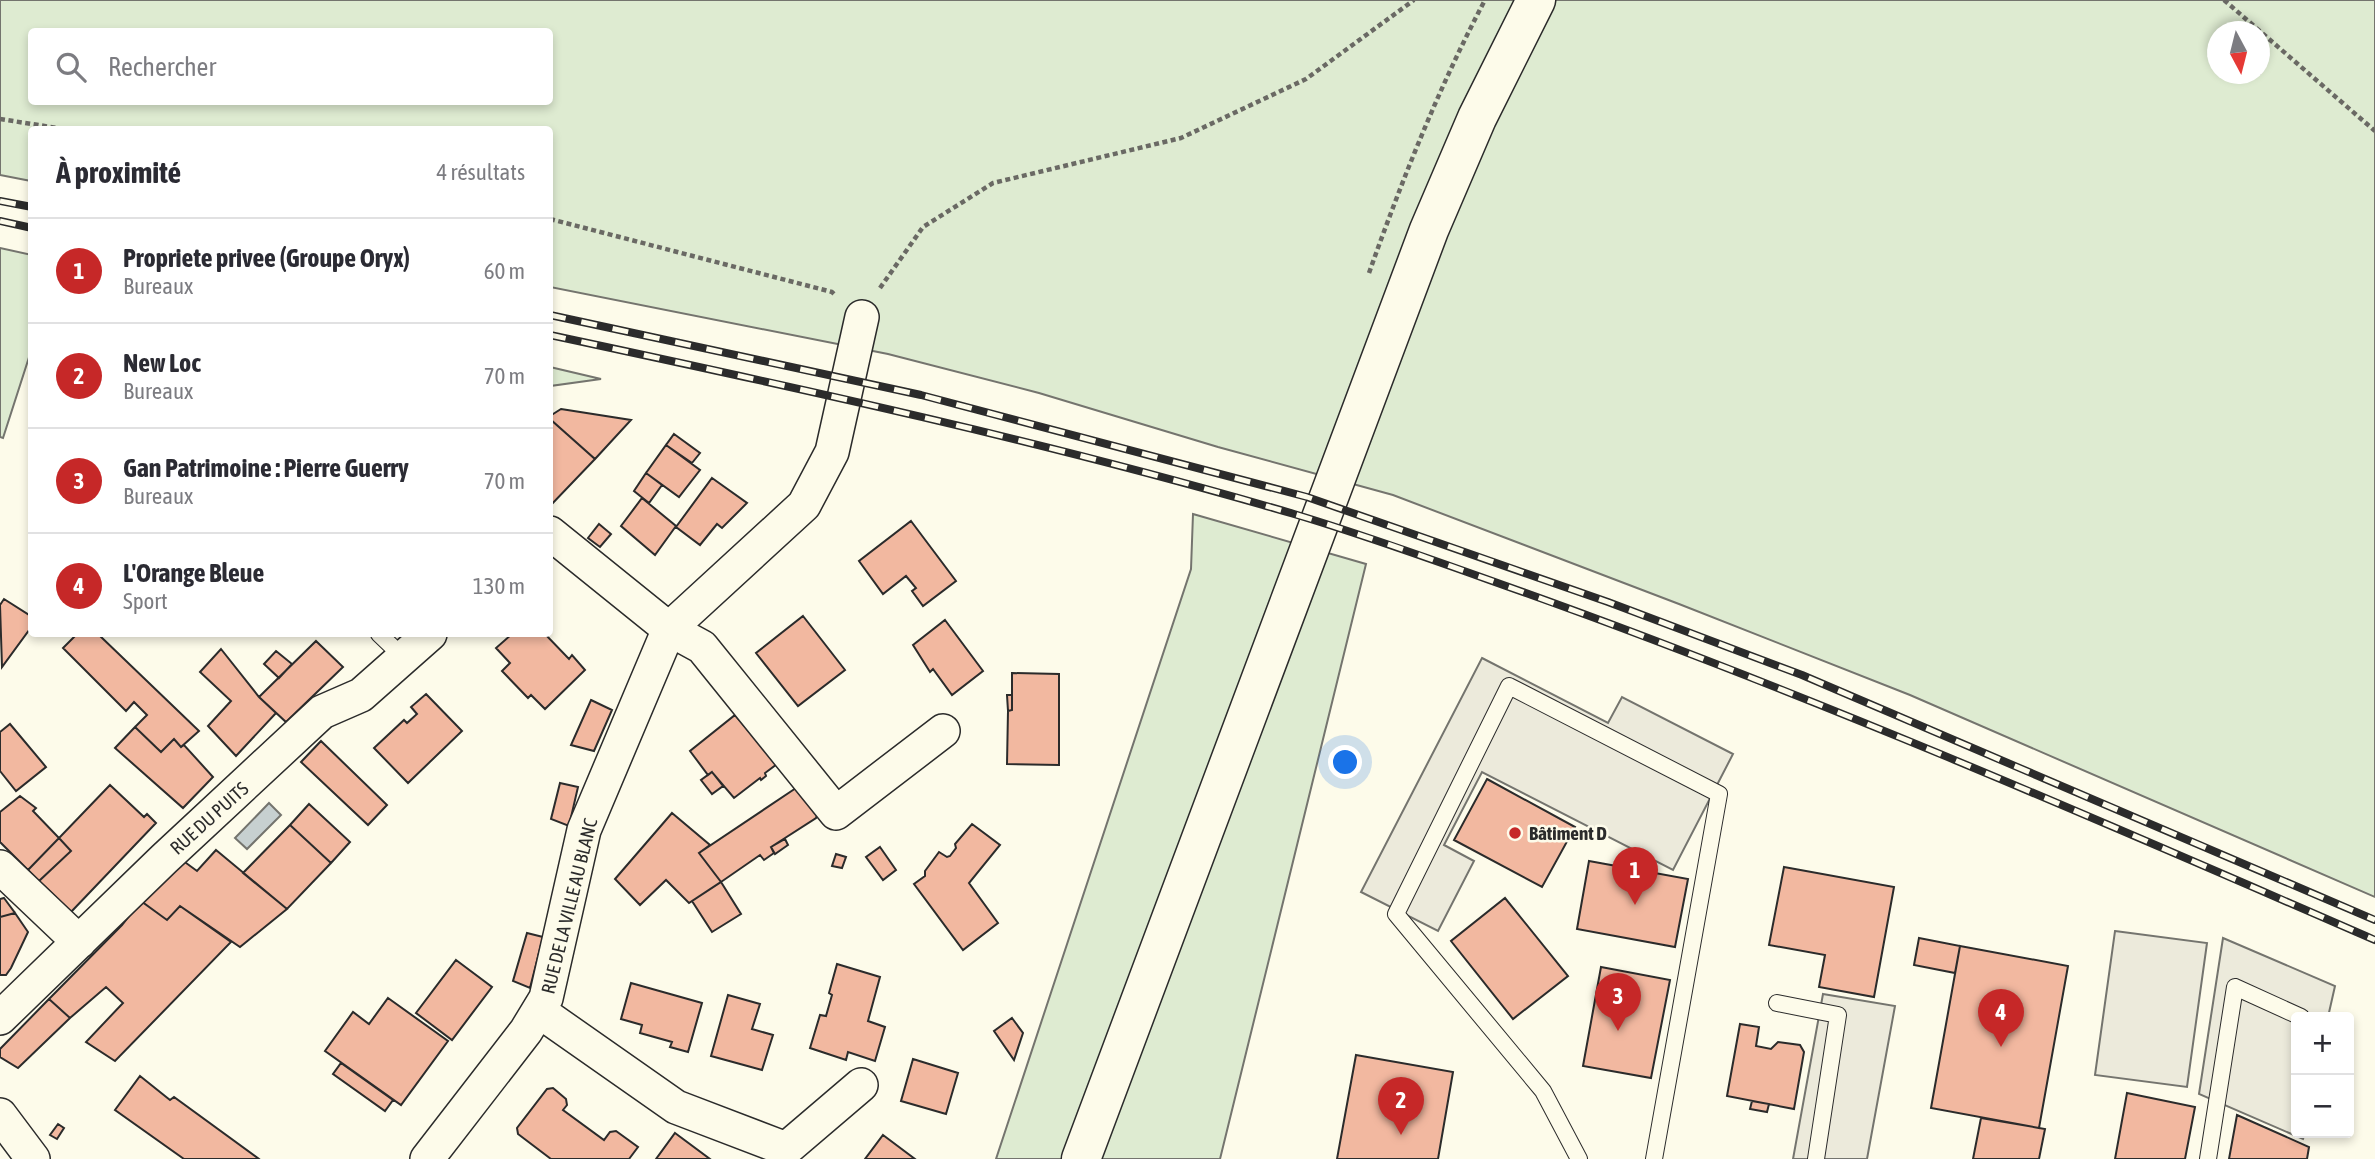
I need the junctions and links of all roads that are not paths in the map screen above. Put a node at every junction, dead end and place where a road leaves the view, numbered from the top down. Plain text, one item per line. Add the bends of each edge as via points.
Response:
1 (1536, 0) edge
2 (862, 317) road end
3 (553, 535) edge
4 (669, 629) junction
5 (382, 637) edge
6 (426, 637) edge
7 (403, 657) junction
8 (943, 732) dead end
9 (0, 867) edge
10 (79, 942) junction
11 (1777, 1003) dead end
12 (539, 1011) junction
13 (2291, 1012) edge
14 (0, 1018) edge
15 (861, 1085) dead end
16 (0, 1115) edge
17 (33, 1159) edge
18 (427, 1159) edge
19 (1081, 1159) edge
20 (1579, 1159) edge
21 (1654, 1159) edge
22 (1816, 1159) edge
23 (2208, 1159) edge

1 - 19 main road via 1477,118 1429,229
2 - 4 street, RUE DE LA VILLE AU BLANC via 832,452 804,505
3 - 4 street
4 - 8 street via 702,647 836,813
4 - 12 street, RUE DE LA VILLE AU BLANC via 584,830 546,999
5 - 7 lane
6 - 7 street, RUE DU PUITS
7 - 10 street, RUE DU PUITS via 361,695 322,712
9 - 10 street
10 - 14 street, RUE DU PUITS
11 - 22 lane via 1838,1015
12 - 15 street via 676,1107 786,1149
12 - 18 street, RUE DE LA VILLE AU BLANC
13 - 23 lane via 2235,987
16 - 17 street
20 - 21 lane via 1543,1091 1396,915 1509,686 1719,794

